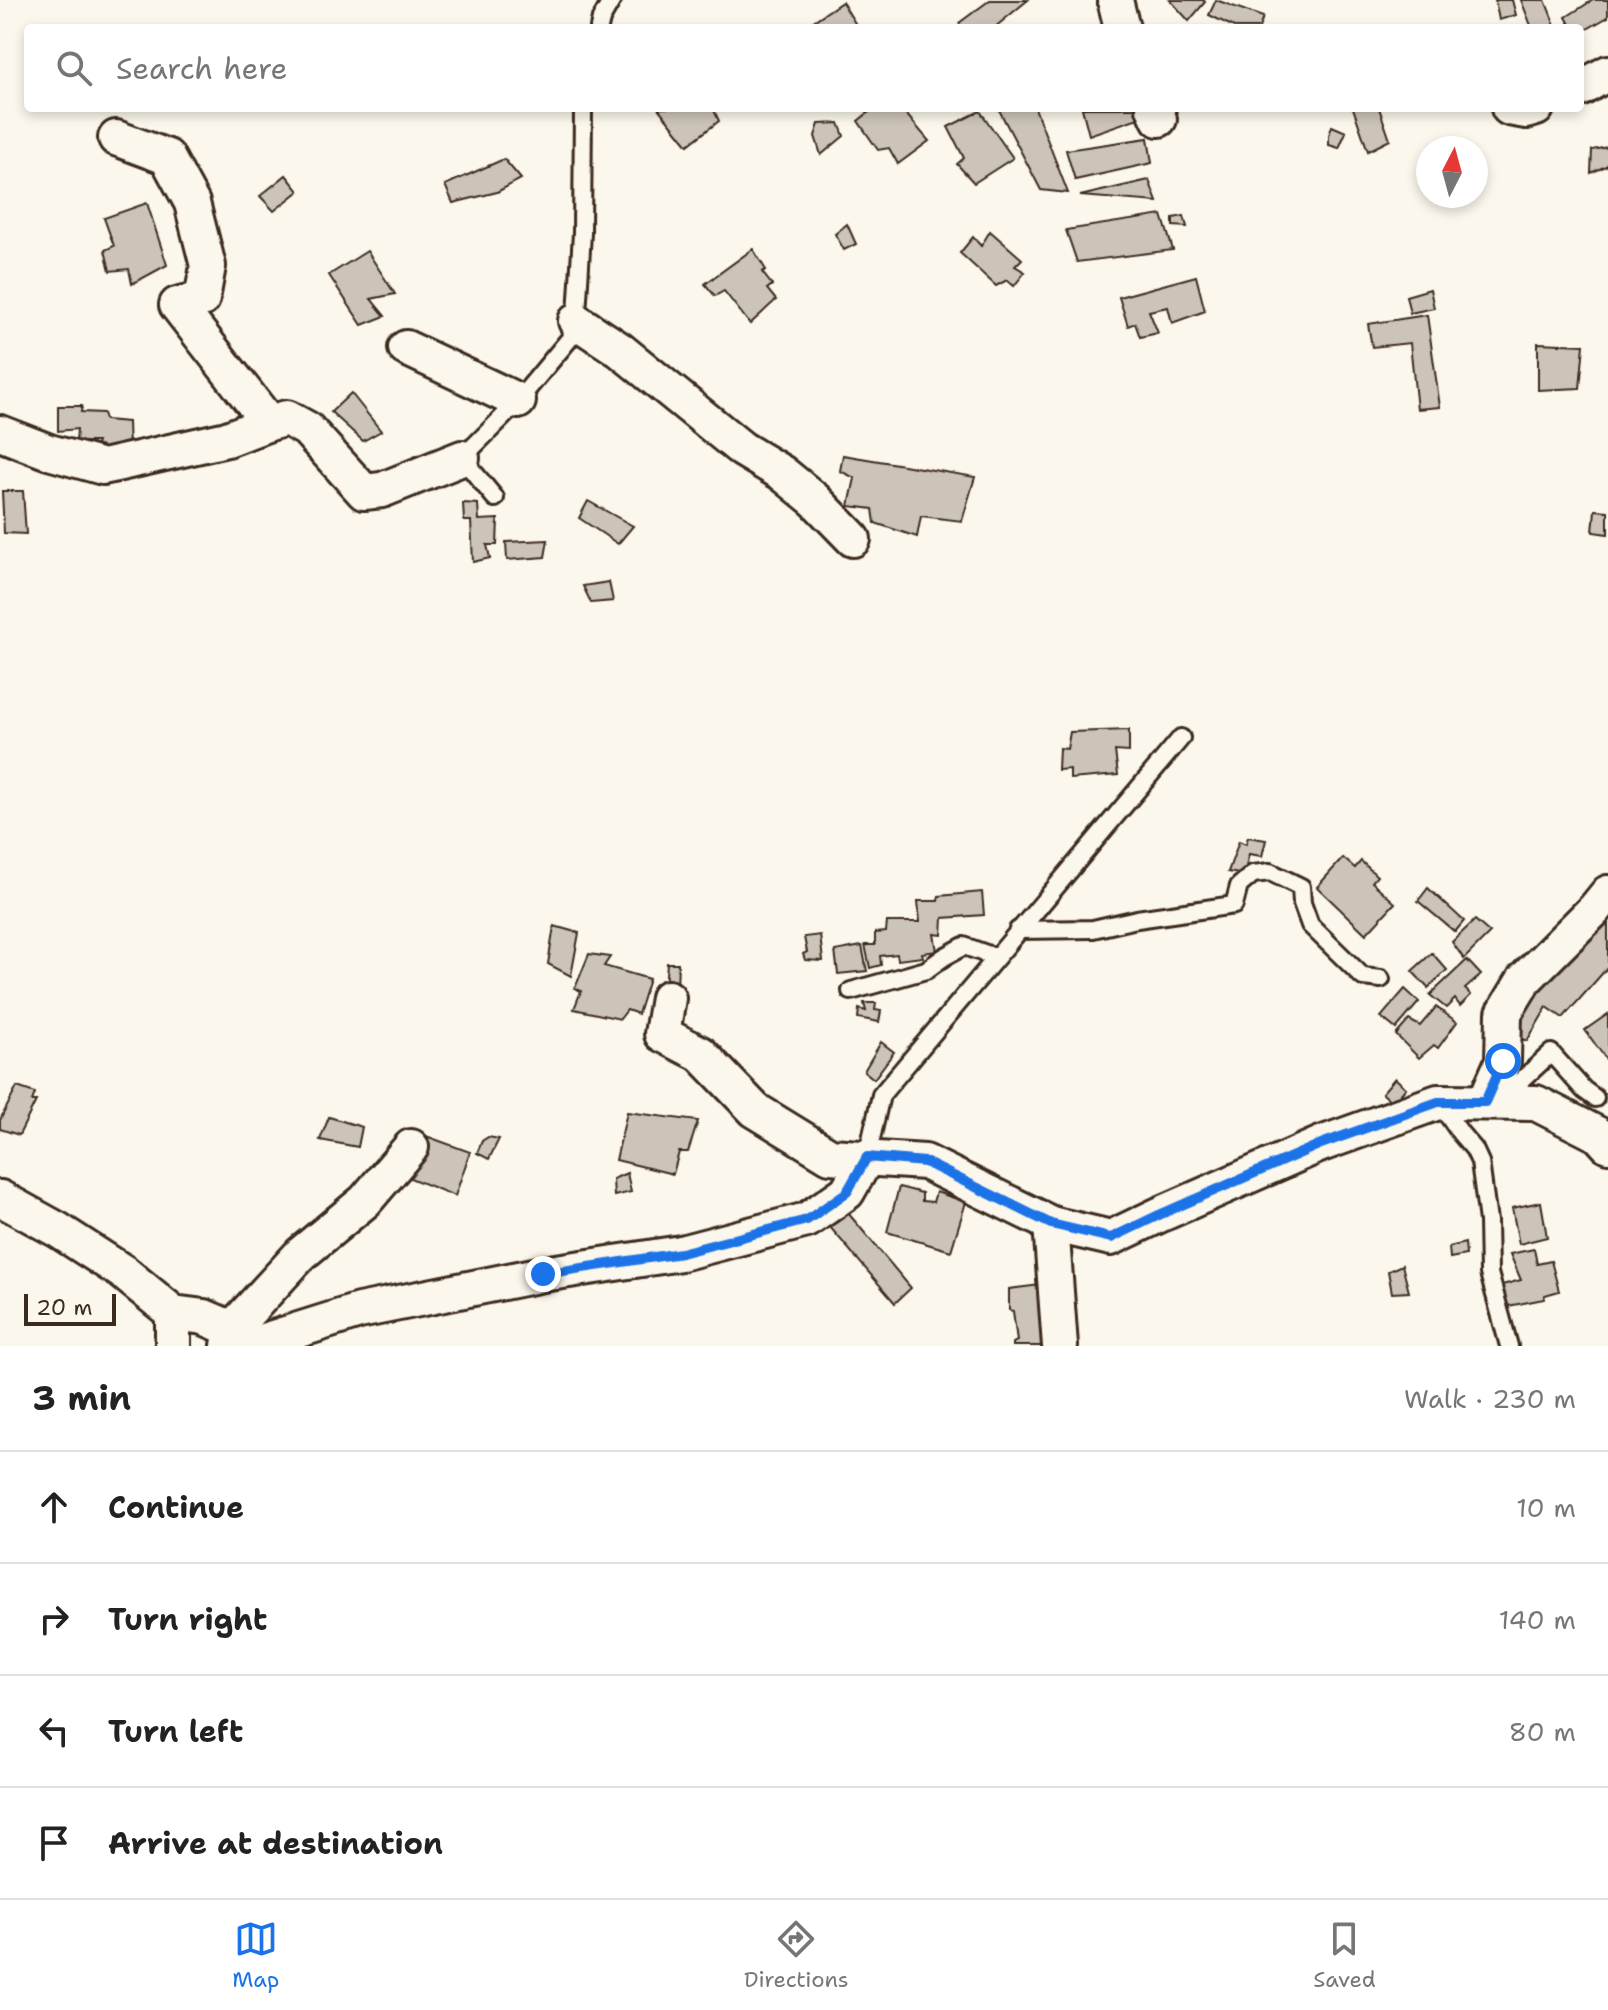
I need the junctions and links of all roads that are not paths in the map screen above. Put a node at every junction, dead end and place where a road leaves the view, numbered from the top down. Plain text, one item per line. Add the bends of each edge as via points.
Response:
1 (612, 0) edge
2 (1115, 0) edge
3 (600, 24) edge
4 (1121, 24) edge
5 (1608, 73) edge
6 (1584, 87) edge
7 (583, 112) edge
8 (116, 138) dead end
9 (576, 321) junction
10 (406, 348) dead end
11 (518, 401) junction
12 (269, 423) junction
13 (0, 433) edge
14 (462, 458) junction
15 (495, 498) dead end
16 (853, 539) dead end
17 (1181, 738) dead end
18 (1608, 893) edge
19 (1018, 930) junction
20 (995, 957) junction
21 (1381, 979) dead end
22 (851, 991) dead end
23 (668, 998) dead end
24 (1595, 1098) dead end
25 (1438, 1102) junction
26 (1485, 1102) junction
27 (1608, 1145) edge
28 (411, 1147) dead end
29 (867, 1157) junction
30 (0, 1198) edge
31 (1051, 1224) junction
32 (173, 1329) edge
33 (236, 1340) edge
34 (1060, 1346) edge
35 (1509, 1346) edge

1 - 3 lane
2 - 4 street
5 - 6 street
7 - 9 lane
8 - 12 street via 167,157 192,203 208,266 202,299 177,305
9 - 11 lane via 576,331
9 - 16 street via 742,449 782,473
10 - 11 street
11 - 14 lane
12 - 13 street via 227,439 103,467
12 - 14 street via 287,418 307,429 364,492 382,490
14 - 15 lane
17 - 19 lane
18 - 26 street via 1524,980 1504,1013 1503,1061
19 - 20 lane
19 - 21 lane via 1093,929 1234,905 1239,886 1253,874 1270,872 1301,887 1310,925 1352,968 1363,977
20 - 22 lane via 964,946 926,970
20 - 29 lane via 881,1095
23 - 29 street via 662,1034 701,1054 755,1110 830,1156
24 - 26 lane via 1551,1053 1510,1091
25 - 26 street
25 - 31 street via 1321,1144 1111,1238
25 - 35 lane via 1480,1162 1489,1273
26 - 27 street via 1536,1103 1599,1135
28 - 33 street via 365,1201 301,1254
29 - 31 street via 925,1162
29 - 33 street via 847,1192 807,1220 681,1253 543,1274
30 - 32 street via 123,1272
31 - 34 street
32 - 33 street via 204,1317

